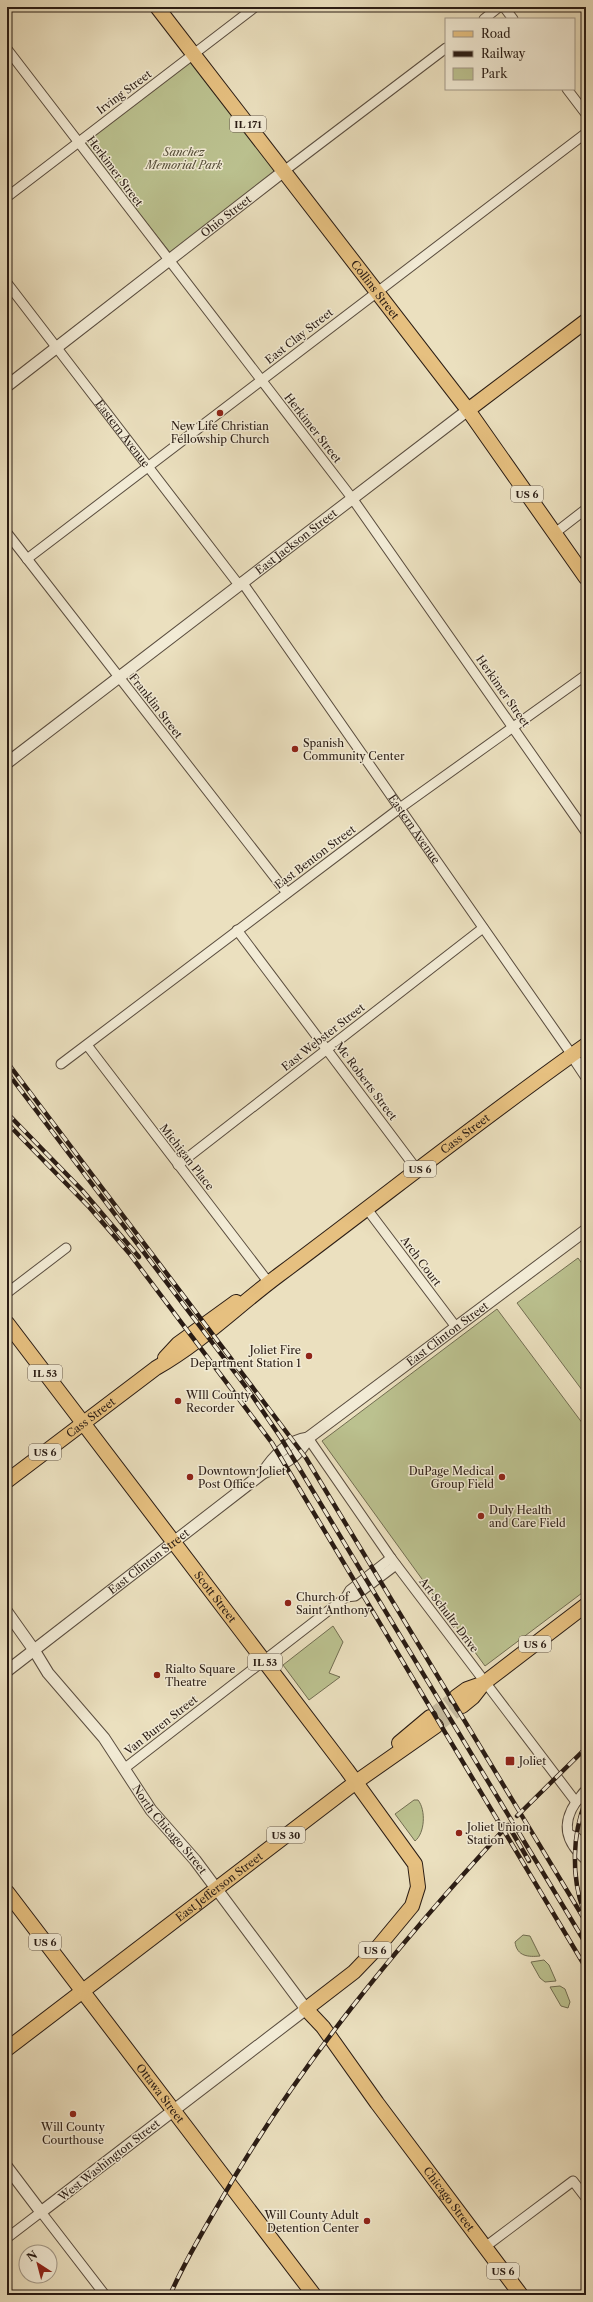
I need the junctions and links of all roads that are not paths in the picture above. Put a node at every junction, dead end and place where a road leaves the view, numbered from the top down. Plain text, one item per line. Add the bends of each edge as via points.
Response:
1 (157, 7) edge
2 (255, 7) edge
3 (499, 7) edge
4 (504, 7) edge
5 (485, 18) edge
6 (512, 18) edge
7 (7, 49) edge
8 (445, 49) edge
9 (194, 54) junction
10 (568, 90) edge
11 (586, 114) edge
12 (586, 133) edge
13 (78, 142) junction
14 (284, 171) junction
15 (7, 197) edge
16 (169, 261) junction
17 (7, 282) edge
18 (377, 291) junction
19 (586, 321) edge
20 (56, 348) junction
21 (261, 380) junction
22 (7, 386) edge
23 (468, 410) junction
24 (148, 467) junction
25 (352, 498) junction
26 (586, 509) edge
27 (7, 533) edge
28 (554, 533) junction
29 (27, 559) junction
30 (586, 578) edge
31 (241, 584) junction
32 (586, 675) edge
33 (118, 678) junction
34 (514, 726) junction
35 (7, 763) edge
36 (400, 808) junction
37 (586, 832) edge
38 (287, 893) junction
39 (483, 928) junction
40 (237, 930) junction
41 (87, 1045) junction
42 (586, 1045) edge
43 (327, 1049) junction
44 (572, 1055) junction
45 (61, 1064) dead end
46 (586, 1076) edge
47 (178, 1165) junction
48 (418, 1171) junction
49 (367, 1209) junction
50 (586, 1230) edge
51 (66, 1248) dead end
52 (269, 1283) junction
53 (7, 1293) edge
54 (7, 1323) edge
55 (456, 1327) junction
56 (83, 1423) junction
57 (308, 1438) junction
58 (7, 1481) edge
59 (174, 1542) junction
60 (394, 1562) junction
61 (586, 1605) edge
62 (7, 1612) edge
63 (34, 1650) junction
64 (264, 1661) junction
65 (7, 1671) edge
66 (484, 1683) junction
67 (459, 1701) tunnel mouth
68 (433, 1721) tunnel mouth
69 (125, 1768) junction
70 (356, 1782) junction
71 (586, 1790) edge
72 (586, 1799) edge
73 (576, 1802) junction
74 (569, 1834) junction
75 (586, 1850) edge
76 (586, 1860) edge
77 (217, 1888) junction
78 (7, 1892) edge
79 (83, 1992) junction
80 (306, 2009) junction
81 (7, 2049) edge
82 (173, 2110) junction
83 (7, 2167) edge
84 (586, 2198) edge
85 (41, 2212) junction
86 (7, 2238) edge
87 (485, 2247) junction
88 (105, 2295) edge
89 (314, 2295) edge
90 (521, 2295) edge

1 - 9 main road, Collins Street / IL 171
2 - 9 street, Irving Street
3 - 5 street
4 - 6 street
7 - 13 street, Herkimer Street
8 - 14 street, Ohio Street
9 - 13 street, Irving Street
9 - 14 main road, Collins Street / IL 171
10 - 11 street
12 - 18 street, East Clay Street
13 - 15 street, Irving Street
13 - 16 street, Herkimer Street
14 - 16 street, Ohio Street
14 - 18 main road, Collins Street / IL 171
16 - 20 street, Ohio Street
16 - 21 street, Herkimer Street
17 - 20 street, Eastern Avenue
18 - 21 street, East Clay Street
18 - 23 main road, Collins Street / IL 171
19 - 23 main road, East Jackson Street
20 - 22 street, Ohio Street
20 - 24 street, Eastern Avenue
21 - 24 street, East Clay Street
21 - 25 street, Herkimer Street
23 - 25 street, East Jackson Street
23 - 28 main road, Collins Street / US 6
24 - 29 street, East Clay Street
24 - 31 street, Eastern Avenue
25 - 31 street, East Jackson Street
25 - 34 street, Herkimer Street
26 - 28 street
27 - 29 street, Franklin Street
28 - 30 main road, Collins Street / US 6
29 - 33 street, Franklin Street
31 - 33 street, East Jackson Street
31 - 36 street, Eastern Avenue
32 - 34 street, East Benton Street
33 - 35 street, East Jackson Street
33 - 38 street, Franklin Street
34 - 36 street, East Benton Street
34 - 37 street, Herkimer Street
36 - 38 street, East Benton Street
36 - 39 street, Eastern Avenue
38 - 40 street, East Benton Street
39 - 43 street, East Webster Street
39 - 44 street, Eastern Avenue
40 - 41 street, East Benton Street
40 - 43 street, Mc Roberts Street
41 - 45 street, East Benton Street
41 - 47 street, Michigan Place
42 - 44 main road, Cass Street / US 6
43 - 47 street, East Webster Street
43 - 48 street, Mc Roberts Street
44 - 46 street, Eastern Avenue
44 - 48 main road, Cass Street / US 6
47 - 52 street, Michigan Place
48 - 49 main road, Cass Street / US 6
49 - 52 main road, Cass Street / US 6
49 - 55 street, Arch Court
50 - 55 street, East Clinton Street
51 - 53 street
52 - 56 main road, Cass Street / US 6 via 204,1337 156,1368
54 - 56 main road, Scott Street / IL 53
55 - 57 street, East Clinton Street
56 - 58 main road, Cass Street / US 6
56 - 59 main road, Scott Street / IL 53
57 - 59 street, East Clinton Street via 298,1439 272,1459 263,1473
57 - 60 street, Art Schultz Drive
59 - 63 street, East Clinton Street
59 - 64 main road, Scott Street / IL 53
60 - 64 street, Van Buren Street via 354,1596 346,1597
60 - 66 street, Art Schultz Drive
61 - 66 main road, US 6
62 - 63 street
63 - 65 street, East Clinton Street
63 - 69 street, North Chicago Street via 56,1684 104,1738
64 - 69 street, Van Buren Street
64 - 70 main road, Scott Street / IL 53
66 - 67 main road, US 6 via 467,1689
66 - 73 street, Art Schultz Drive
68 - 70 main road, East Jefferson Street
69 - 77 street, North Chicago Street via 152,1810 183,1844
70 - 77 main road, East Jefferson Street / US 30
70 - 80 main road, Scott Street / US 6 via 415,1864 417,1894 407,1912 354,1972
71 - 73 street
72 - 73 street
73 - 74 street via 567,1817
74 - 75 street via 577,1838
74 - 76 street via 571,1842
77 - 79 main road, East Jefferson Street / US 30
77 - 80 street, North Chicago Street
78 - 79 main road, Ottawa Street / US 6
79 - 81 main road, US 30
79 - 82 main road, Ottawa Street / US 6
80 - 82 street, West Washington Street
80 - 87 main road, Chicago Street / US 6 via 316,2032 376,2103
82 - 85 street, West Washington Street
82 - 89 main road, Ottawa Street / US 6
83 - 85 street
84 - 87 street via 573,2181
85 - 86 street, West Washington Street
85 - 88 street
87 - 90 main road, Chicago Street / US 6

